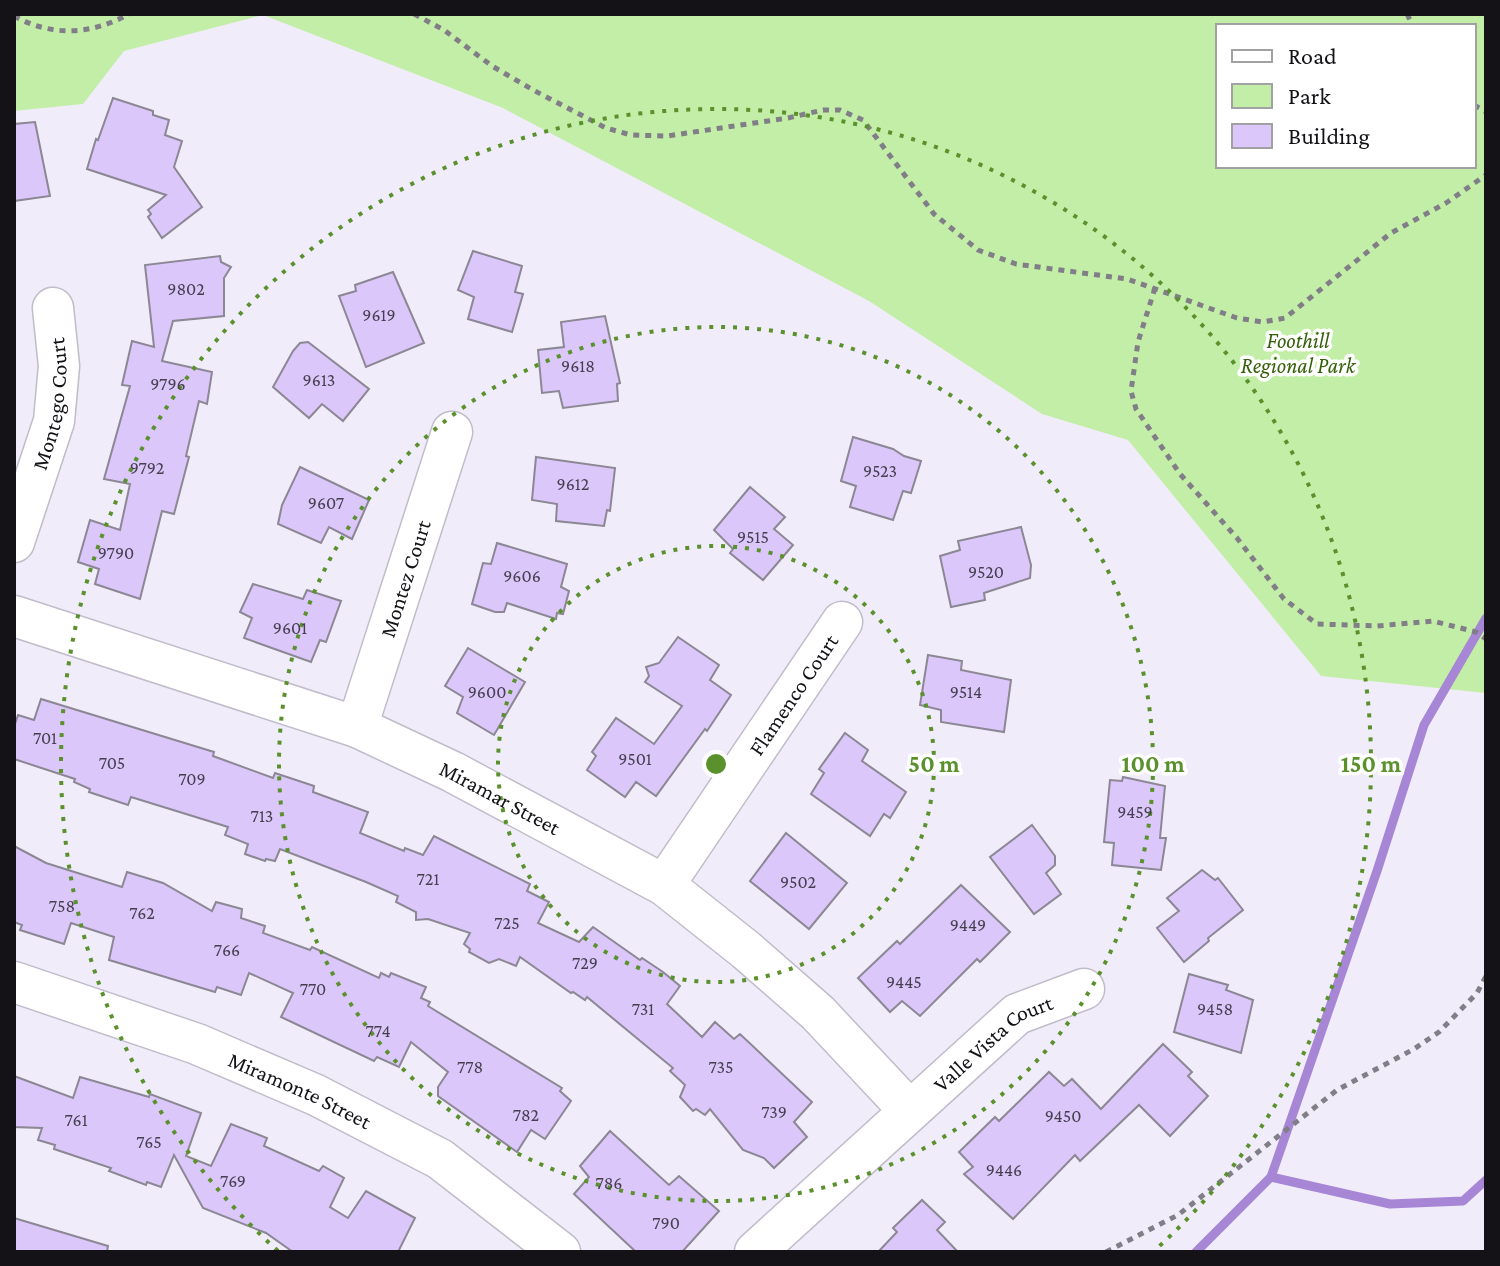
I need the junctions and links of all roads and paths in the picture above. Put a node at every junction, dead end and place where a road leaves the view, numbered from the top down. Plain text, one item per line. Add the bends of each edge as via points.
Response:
1 (129, 14) edge
2 (414, 14) edge
3 (14, 16) edge
4 (1486, 175) edge
5 (1155, 288) junction
6 (53, 308) dead end
7 (452, 432) dead end
8 (14, 542) edge
9 (14, 616) edge
10 (842, 622) dead end
11 (1486, 639) edge
12 (357, 727) junction
13 (664, 885) junction
14 (1486, 976) edge
15 (14, 982) edge
16 (1084, 989) dead end
17 (909, 1110) junction
18 (560, 1252) edge
19 (755, 1252) edge
20 (1106, 1252) edge

1 - 3 path via 80,32 53,32
2 - 5 path via 535,91 606,128 631,135 667,136 840,110 863,120 934,214 978,250 1016,264 1127,279
4 - 5 path via 1381,241 1285,318 1237,318
5 - 11 path via 1136,354 1131,391 1136,409 1180,474 1284,599 1317,624 1433,621
6 - 8 street, Montego Court via 59,366 54,421
7 - 12 street, Montez Court
9 - 12 street, Miramar Street
10 - 13 street, Flamenco Court
12 - 13 street, Miramar Street
13 - 17 street, Miramar Street via 818,1013
14 - 20 path via 1477,993 1439,1032 1337,1090 1178,1215
15 - 18 street, Miramonte Street via 197,1044 316,1095 440,1159
16 - 17 street, Valle Vista Court via 1017,1014
17 - 19 street, Valle Vista Court

